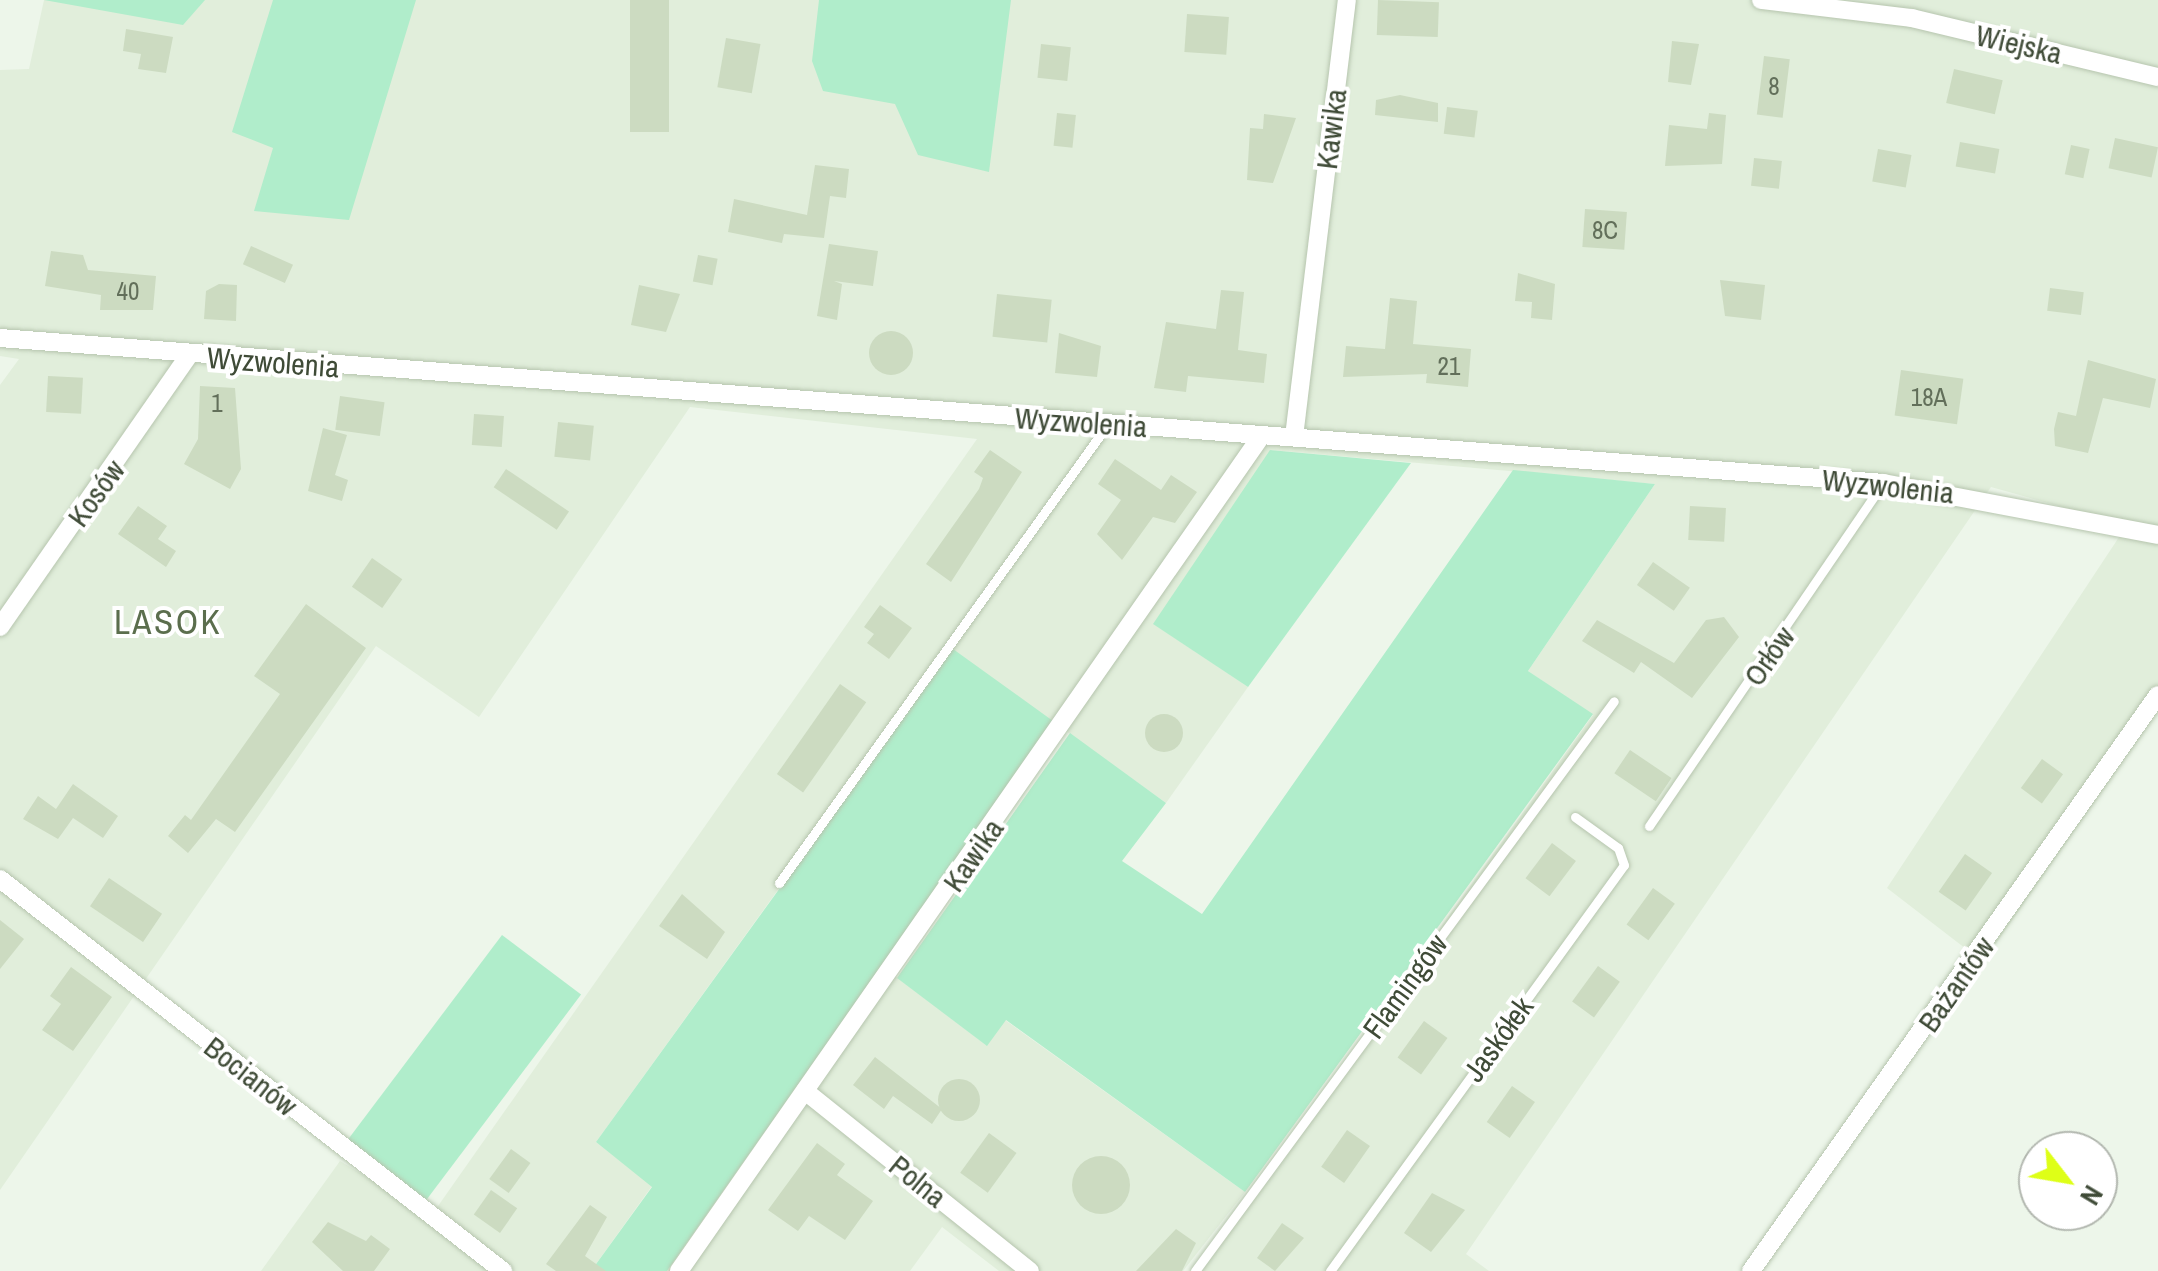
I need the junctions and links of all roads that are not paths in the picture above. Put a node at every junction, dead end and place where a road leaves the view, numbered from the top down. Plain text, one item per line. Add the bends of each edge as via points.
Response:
1 (1347, 0) edge
2 (1761, 0) edge
3 (2158, 76) edge
4 (0, 338) edge
5 (188, 356) junction
6 (1108, 424) junction
7 (1262, 435) junction
8 (1294, 437) junction
9 (1883, 483) junction
10 (2158, 535) edge
11 (0, 627) edge
12 (2158, 694) edge
13 (1614, 702) dead end
14 (1575, 817) dead end
15 (1649, 826) dead end
16 (0, 879) edge
17 (779, 883) dead end
18 (805, 1091) junction
19 (503, 1271) edge
20 (679, 1271) edge
21 (1030, 1271) edge
22 (1195, 1271) edge
23 (1330, 1271) edge
24 (1751, 1271) edge

1 - 8 street, Kawika
2 - 3 street, Wiejska via 1912,18
4 - 5 street, Wyzwolenia
5 - 6 street, Wyzwolenia
5 - 11 street, Kosów
6 - 7 street, Wyzwolenia
6 - 17 lane
7 - 8 street, Wyzwolenia
7 - 18 street, Kawika
8 - 9 street, Wyzwolenia
9 - 10 street, Wyzwolenia
9 - 15 lane, Orłów
12 - 24 street, Bażantów
13 - 22 lane, Flamingów
14 - 23 lane, Jaskółek via 1618,848 1624,865
16 - 19 street, Bocianów
18 - 20 street, Kawika
18 - 21 street, Polna

